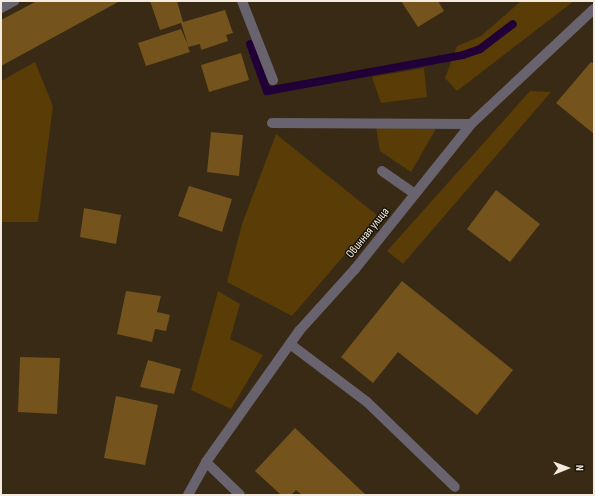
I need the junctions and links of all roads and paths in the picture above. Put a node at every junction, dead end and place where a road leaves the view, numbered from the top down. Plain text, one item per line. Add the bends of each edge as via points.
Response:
1 (14, 1) edge
2 (242, 1) edge
3 (1, 8) edge
4 (594, 9) edge
5 (273, 80) dead end
6 (272, 123) dead end
7 (471, 124) junction
8 (382, 171) dead end
9 (415, 194) junction
10 (290, 344) junction
11 (206, 462) junction
12 (455, 487) dead end
13 (188, 495) edge
14 (240, 495) edge

1 - 3 street
2 - 5 street
4 - 7 street, Овинная улица
6 - 7 street
7 - 9 street, Овинная улица
8 - 9 street
9 - 10 street, Овинная улица
10 - 11 street, Овинная улица
10 - 12 street via 367,402
11 - 13 street, Овинная улица
11 - 14 street

